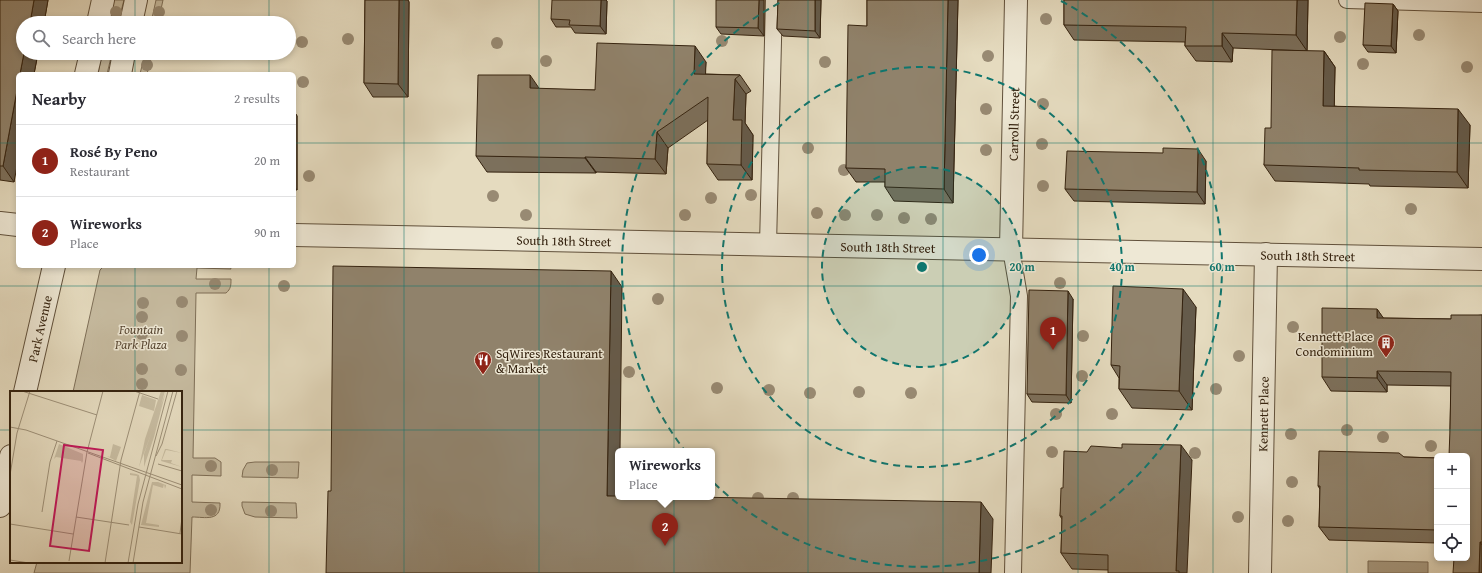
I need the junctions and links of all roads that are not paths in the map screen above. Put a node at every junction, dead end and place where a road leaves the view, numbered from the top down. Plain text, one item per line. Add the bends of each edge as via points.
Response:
1 (103, 0) edge
2 (136, 0) edge
3 (774, 0) edge
4 (1016, 0) edge
5 (1347, 0) edge
6 (1482, 4) edge
7 (100, 16) edge
8 (133, 16) edge
9 (89, 60) edge
10 (123, 60) edge
11 (86, 72) edge
12 (120, 72) edge
13 (0, 223) edge
14 (16, 225) edge
15 (296, 235) edge
16 (768, 244) junction
17 (1011, 249) junction
18 (1266, 254) junction
19 (1482, 259) edge
20 (54, 268) edge
21 (25, 391) edge
22 (10, 461) edge
23 (0, 506) edge
24 (1014, 573) edge
25 (1260, 573) edge

1 - 7 street
2 - 8 street
3 - 16 lane
4 - 17 street, Carroll Street
5 - 6 lane
9 - 11 street
10 - 12 street
13 - 14 street
15 - 16 street, South 18th Street
16 - 17 street, South 18th Street
17 - 18 street, South 18th Street
17 - 24 lane via 1019,296
18 - 19 street, South 18th Street
18 - 25 street, Kennett Place
20 - 21 street, Park Avenue
22 - 23 street

